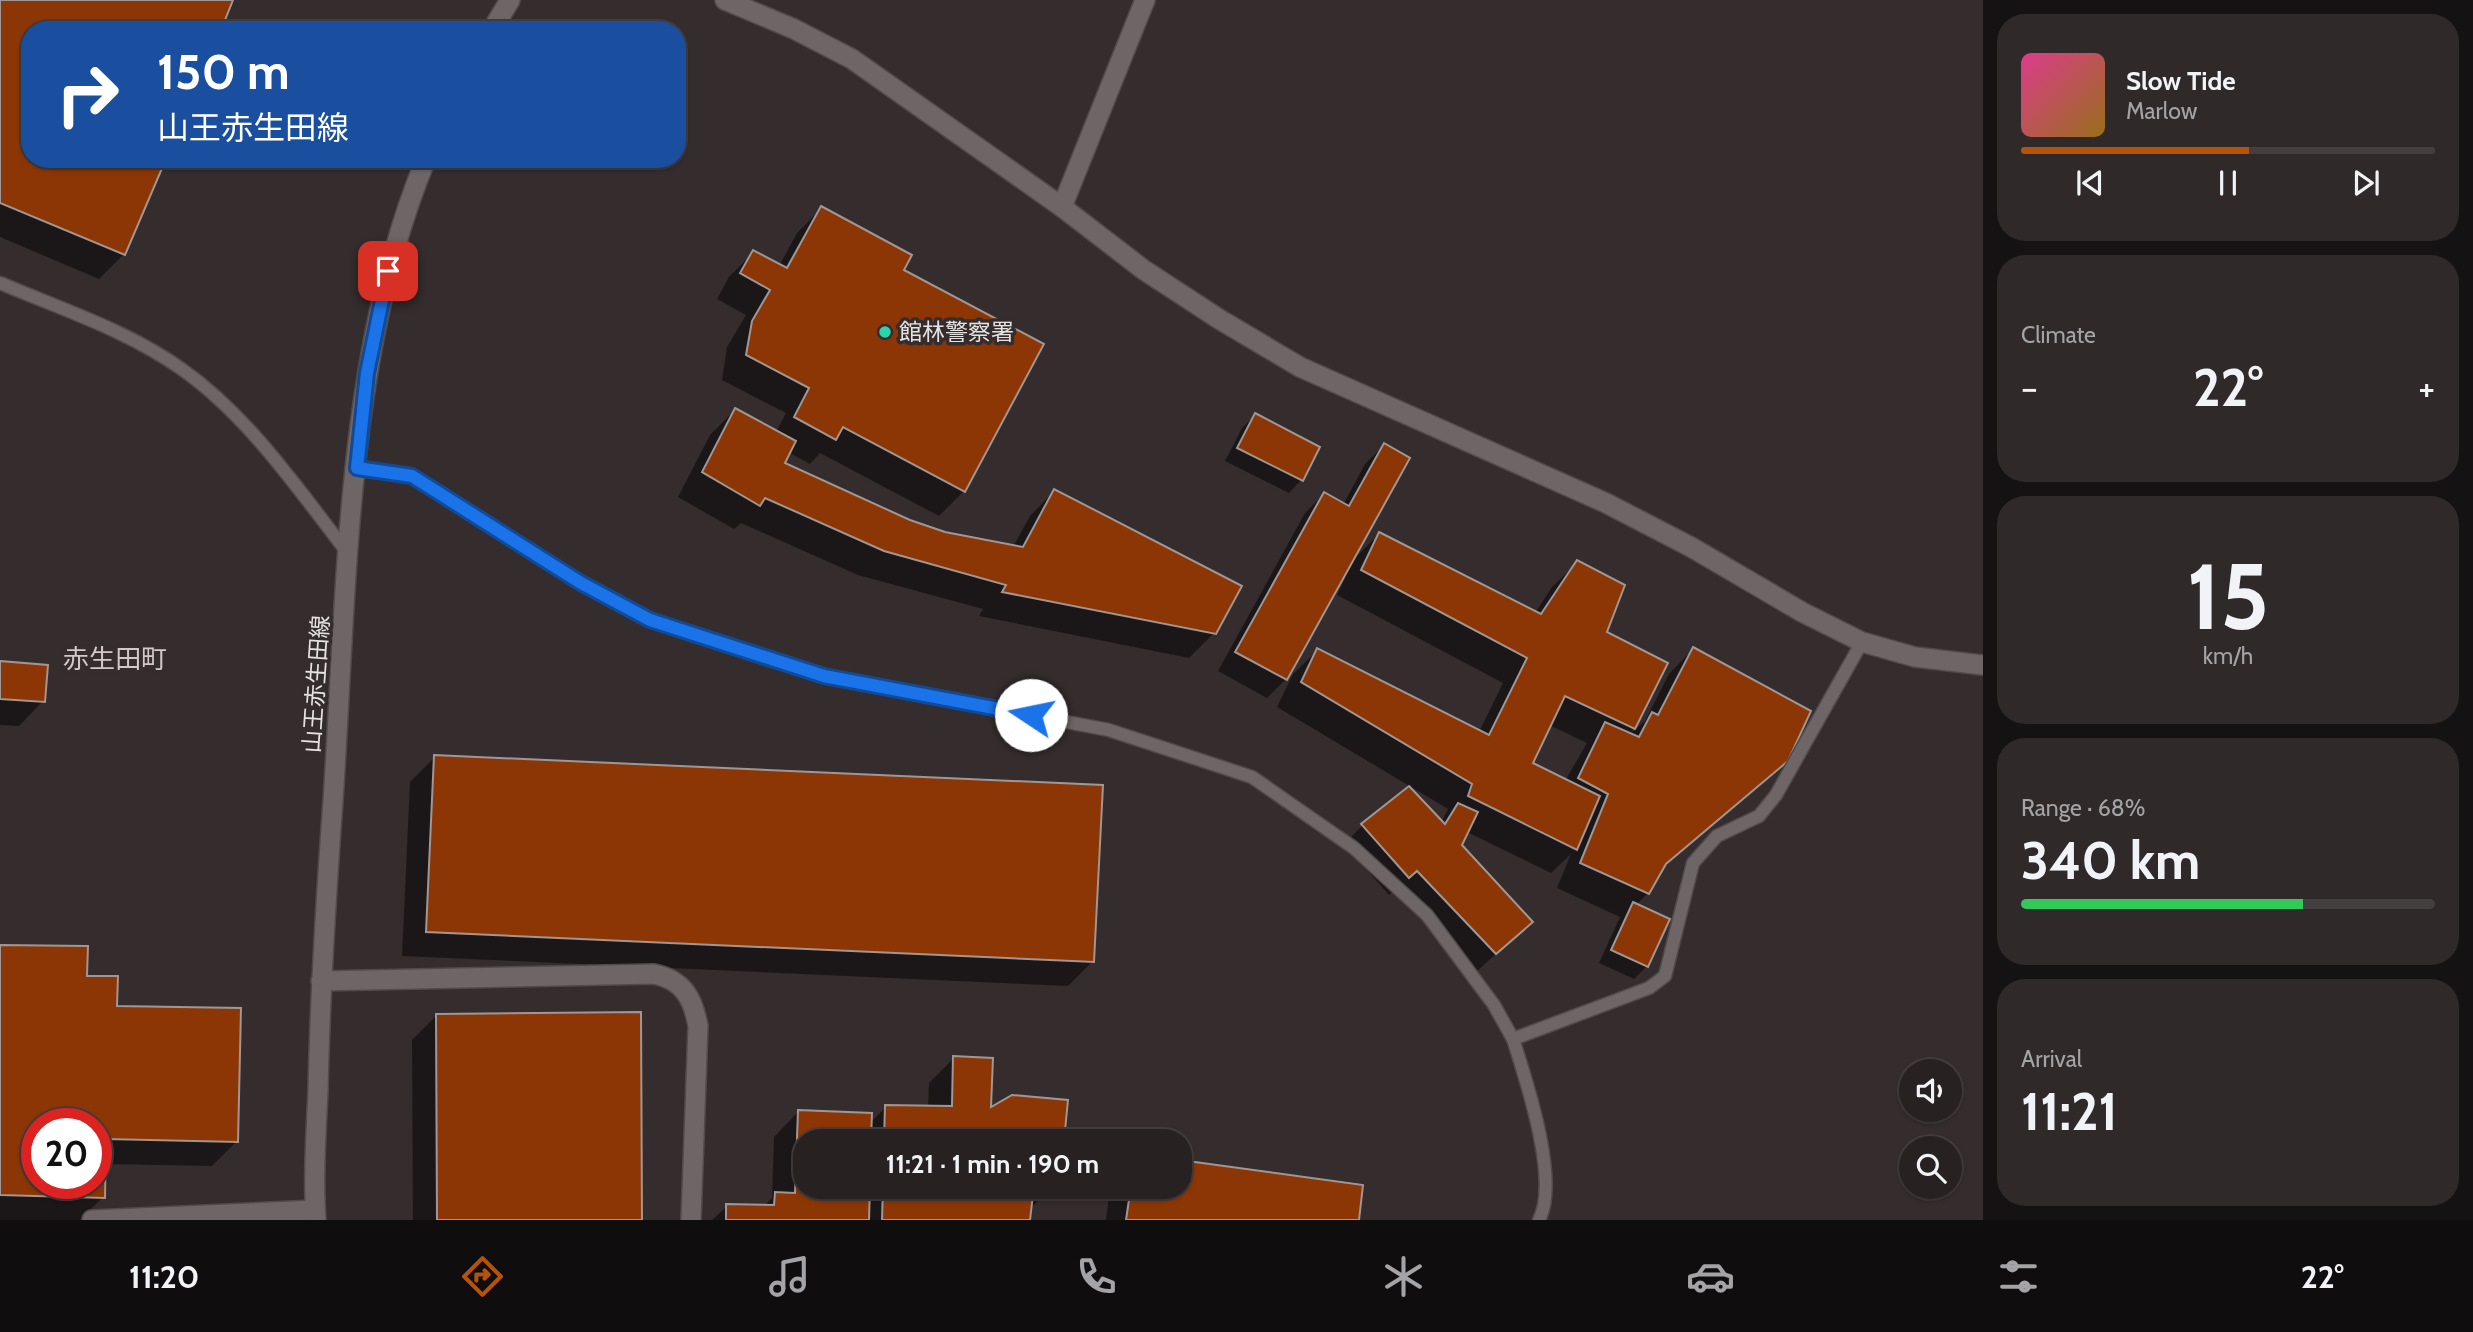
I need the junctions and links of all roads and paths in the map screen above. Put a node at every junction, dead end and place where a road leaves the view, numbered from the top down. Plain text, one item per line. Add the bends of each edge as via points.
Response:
1 (510, 0) edge
2 (725, 0) edge
3 (1145, 0) edge
4 (497, 21) edge
5 (423, 168) edge
6 (1062, 207) junction
7 (0, 283) edge
8 (357, 468) junction
9 (350, 555) junction
10 (1862, 642) junction
11 (1983, 665) edge
12 (321, 981) junction
13 (1513, 1039) junction
14 (316, 1215) edge
15 (92, 1220) edge
16 (691, 1220) edge
17 (1539, 1220) edge

1 - 4 street
2 - 6 street via 852,59
3 - 6 street
5 - 8 street, 山王赤生田線 via 379,311
6 - 10 street via 1144,270 1300,367 1605,503
7 - 9 lane via 134,342 183,370 222,404 281,468
8 - 9 street, 山王赤生田線
8 - 13 lane via 412,476 581,583 662,624 824,676 1109,730 1252,777 1354,848 1427,915 1494,1005
9 - 12 street, 山王赤生田線
10 - 11 street via 1915,657
10 - 13 lane via 1776,795 1759,816 1717,836 1693,863 1665,976 1649,988
12 - 14 street, 山王赤生田線
12 - 16 street via 654,974 670,978 694,1003 698,1026
13 - 17 lane via 1536,1112 1544,1173
14 - 15 street

